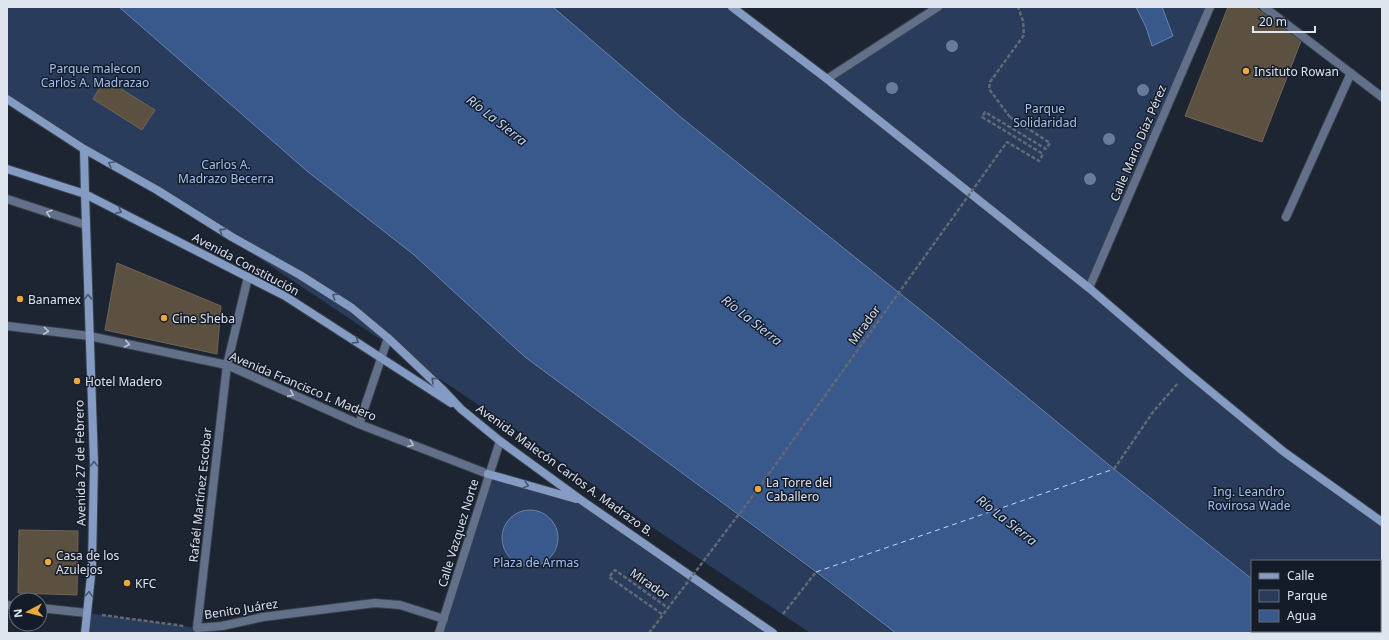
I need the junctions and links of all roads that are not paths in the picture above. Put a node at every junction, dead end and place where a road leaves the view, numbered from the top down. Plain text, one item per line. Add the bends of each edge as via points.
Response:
1 (732, 7) edge
2 (938, 7) edge
3 (1210, 7) edge
4 (1264, 7) edge
5 (1351, 73) junction
6 (827, 79) junction
7 (1382, 97) edge
8 (7, 99) edge
9 (84, 149) junction
10 (7, 168) edge
11 (85, 194) junction
12 (7, 199) edge
13 (1286, 217) dead end
14 (86, 225) junction
15 (248, 277) junction
16 (1089, 288) junction
17 (7, 326) edge
18 (89, 336) junction
19 (388, 338) junction
20 (381, 357) junction
21 (226, 365) junction
22 (460, 408) junction
23 (359, 424) junction
24 (500, 441) junction
25 (488, 474) junction
26 (581, 500) junction
27 (1382, 522) edge
28 (48, 609) edge
29 (87, 613) junction
30 (444, 619) junction
31 (197, 628) joint
32 (769, 632) edge
33 (84, 633) edge
34 (439, 633) edge

1 - 6 main road
2 - 6 street
3 - 16 street, Calle Mario Díaz Pérez
4 - 5 street
5 - 7 street
5 - 13 street
6 - 16 main road
8 - 9 main road, Avenida Malecón Carlos A. Madrazo B.
9 - 11 main road, Avenida 27 de Febrero
19 -> 9 main road, Avenida Malecón Carlos A. Madrazo B. via 327,291
10 - 11 main road, Avenida Constitución
11 - 14 main road, Avenida 27 de Febrero
11 -> 15 main road, Avenida Constitución
14 -> 12 street
18 -> 14 main road, Avenida 27 de Febrero
15 -> 20 main road, Avenida Constitución via 285,296
15 - 21 street, Rafaél Martínez Escobar
16 - 27 main road via 1284,452
17 -> 18 street, Avenida Francisco I. Madero
18 -> 21 street, Avenida Francisco I. Madero
29 -> 18 main road, Avenida 27 de Febrero via 92,566 94,463
19 - 20 street
22 -> 19 main road, Avenida Malecón Carlos A. Madrazo B.
20 - 22 main road, Avenida Constitución
20 - 23 street
21 -> 23 street, Avenida Francisco I. Madero
21 - 31 street, Rafaél Martínez Escobar
22 - 24 main road, Avenida Malecón Carlos A. Madrazo B.
23 -> 25 street, Avenida Francisco I. Madero
24 - 25 street, Calle Vazquez Norte
24 - 26 main road, Avenida Malecón Carlos A. Madrazo B.
25 -> 26 main road, Avenida Francisco I. Madero
25 - 30 street, Calle Vazquez Norte
26 - 32 main road, Avenida Malecón Carlos A. Madrazo B.
28 - 29 street
29 - 33 main road, Avenida 27 de Febrero
30 - 31 street, Benito Juárez via 400,605 375,603
30 - 34 street, Calle Vazquez Norte

